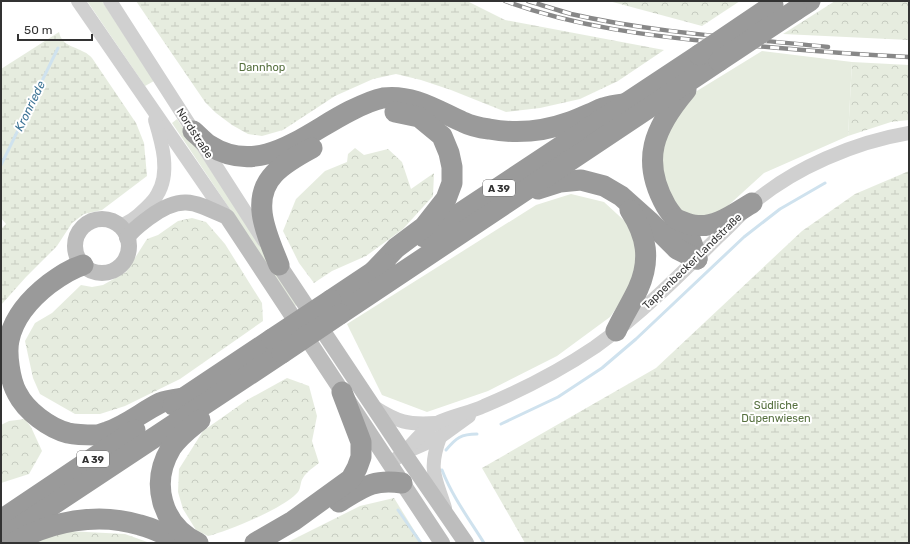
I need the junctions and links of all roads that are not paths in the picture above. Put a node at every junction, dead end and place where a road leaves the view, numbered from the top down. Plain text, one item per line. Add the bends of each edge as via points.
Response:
1 (78, 1) edge
2 (110, 1) edge
3 (789, 4) edge
4 (699, 64) junction
5 (624, 104) junction
6 (151, 108) junction
7 (193, 131) junction
8 (909, 133) edge
9 (621, 196) junction
10 (510, 201) junction
11 (752, 203) junction
12 (227, 217) junction
13 (676, 219) junction
14 (123, 232) junction
15 (79, 258) junction
16 (697, 258) junction
17 (279, 265) junction
18 (374, 271) junction
19 (336, 307) junction
20 (616, 331) junction
21 (1, 333) edge
22 (277, 346) junction
23 (342, 392) junction
24 (184, 398) junction
25 (374, 407) junction
26 (483, 407) junction
27 (436, 423) junction
28 (440, 437) junction
29 (404, 453) junction
30 (389, 463) junction
31 (402, 483) junction
32 (447, 516) junction
33 (1, 520) edge
34 (1, 539) edge
35 (12, 543) edge
36 (182, 543) edge
37 (198, 543) edge
38 (255, 543) edge
39 (275, 543) edge
40 (442, 543) edge
41 (466, 543) edge

1 - 6 street, Nordstraße
2 - 7 street, Nordstraße
3 - 4 highway, A 39, bridge
3 - 4 highway, A 39, bridge via 719,61
4 - 5 highway, A 39
4 - 10 highway, A 39
4 - 13 highway via 659,128 653,148 652,169 658,191
5 - 7 highway via 602,108 551,127 518,132 465,123 415,101 383,98 335,119 285,148 249,157 221,152
5 - 18 highway, A 39
6 - 12 street, Nordstraße
6 - 14 street via 162,150 163,182 157,196
7 - 17 street, Nordstraße
8 - 11 street, Tappenbecker Landstraße via 831,156 802,170
9 - 10 highway via 604,186 581,180 540,187
9 - 16 highway via 677,249
9 - 20 highway via 638,223 645,242 646,259 637,290
10 - 19 highway, A 39
11 - 13 highway via 709,225 694,226
11 - 16 street, Tappenbecker Landstraße
12 - 14 main road via 200,204 172,204 133,230
12 - 23 main road
13 - 16 highway via 688,234
14 - 15 main road via 113,222 105,220 95,220 87,224 76,240
14 - 15 main road via 127,256 115,269 103,273 90,270
15 - 21 highway via 68,261 31,291 18,305
15 - 24 highway via 75,268 32,298 15,322 9,340 8,357 16,393 31,412 50,426 69,433 98,435 118,428 162,402
16 - 20 street, Tappenbecker Landstraße
17 - 18 highway via 262,218 262,200 273,174 294,158 356,123 389,111 405,113 419,117 442,136 450,153 452,183 446,199 424,227 396,248
17 - 25 main road
18 - 19 highway, A 39
19 - 22 highway, A 39, bridge
20 - 26 street, Tappenbecker Landstraße via 594,348 554,371
22 - 24 highway, A 39
22 - 34 highway, A 39
22 - 37 highway via 270,369 182,434 171,448 163,467 160,481 167,515 176,527
23 - 30 main road
23 - 38 highway via 361,442 361,457 351,479 276,532
24 - 33 highway, A 39
25 - 27 street via 410,424
25 - 29 main road
26 - 27 street, Tappenbecker Landstraße
26 - 28 street, Tappenbecker Landstraße
27 - 29 street via 420,434
28 - 29 street, Tappenbecker Landstraße
28 - 32 street via 434,452 433,464
29 - 30 street
29 - 32 main road
30 - 31 main road
31 - 39 highway via 378,482 360,489
31 - 40 main road
32 - 41 main road
35 - 36 highway via 58,524 103,519 140,525

